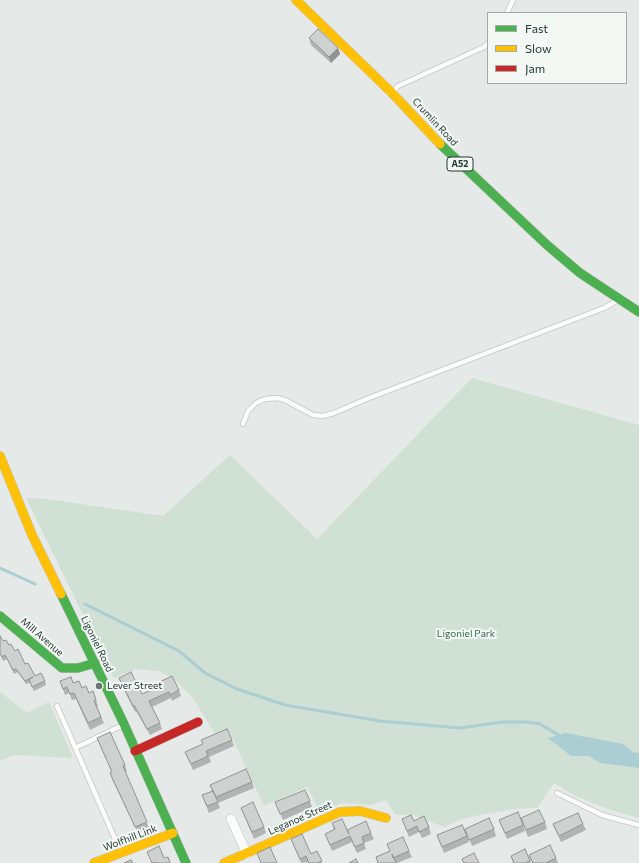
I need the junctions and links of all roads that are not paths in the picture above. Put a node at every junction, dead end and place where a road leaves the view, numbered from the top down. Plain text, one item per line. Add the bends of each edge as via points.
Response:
1 (296, 0) edge
2 (513, 0) edge
3 (507, 12) edge
4 (487, 43) edge
5 (392, 93) junction
6 (619, 299) junction
7 (639, 312) edge
8 (243, 424) dead end
9 (0, 456) edge
10 (0, 616) edge
11 (95, 663) junction
12 (57, 706) dead end
13 (198, 722) dead end
14 (124, 724) junction
15 (75, 748) junction
16 (135, 751) junction
17 (557, 793) dead end
18 (386, 818) dead end
19 (231, 820) dead end
20 (639, 825) edge
21 (173, 833) junction
22 (115, 839) dead end
23 (247, 854) junction
24 (239, 860) edge
25 (94, 863) edge
26 (186, 863) edge
27 (224, 863) edge

1 - 5 street, Crumlin Road / A52
2 - 3 lane
4 - 5 lane via 484,47 398,86
5 - 6 street, Crumlin Road / A52 via 451,155 547,245 580,273
6 - 7 street, Crumlin Road / A52
6 - 8 lane via 604,308 334,413 313,415 285,400 265,398 248,411
9 - 11 street, Ligoniel Road via 32,535
10 - 11 street, Mill Avenue via 62,668 78,668
11 - 14 street, Ligoniel Road
12 - 15 lane
13 - 16 street
14 - 15 lane
14 - 16 street, Ligoniel Road
15 - 22 lane
16 - 21 street, Ligoniel Road
17 - 20 lane via 602,815
18 - 23 street, Leganoe Street via 360,811 340,812
19 - 23 street
21 - 25 street, Wolfhill Link
21 - 26 street, Ligoniel Road
23 - 24 street, Leganoe Street
24 - 27 street, Leganoe Street

